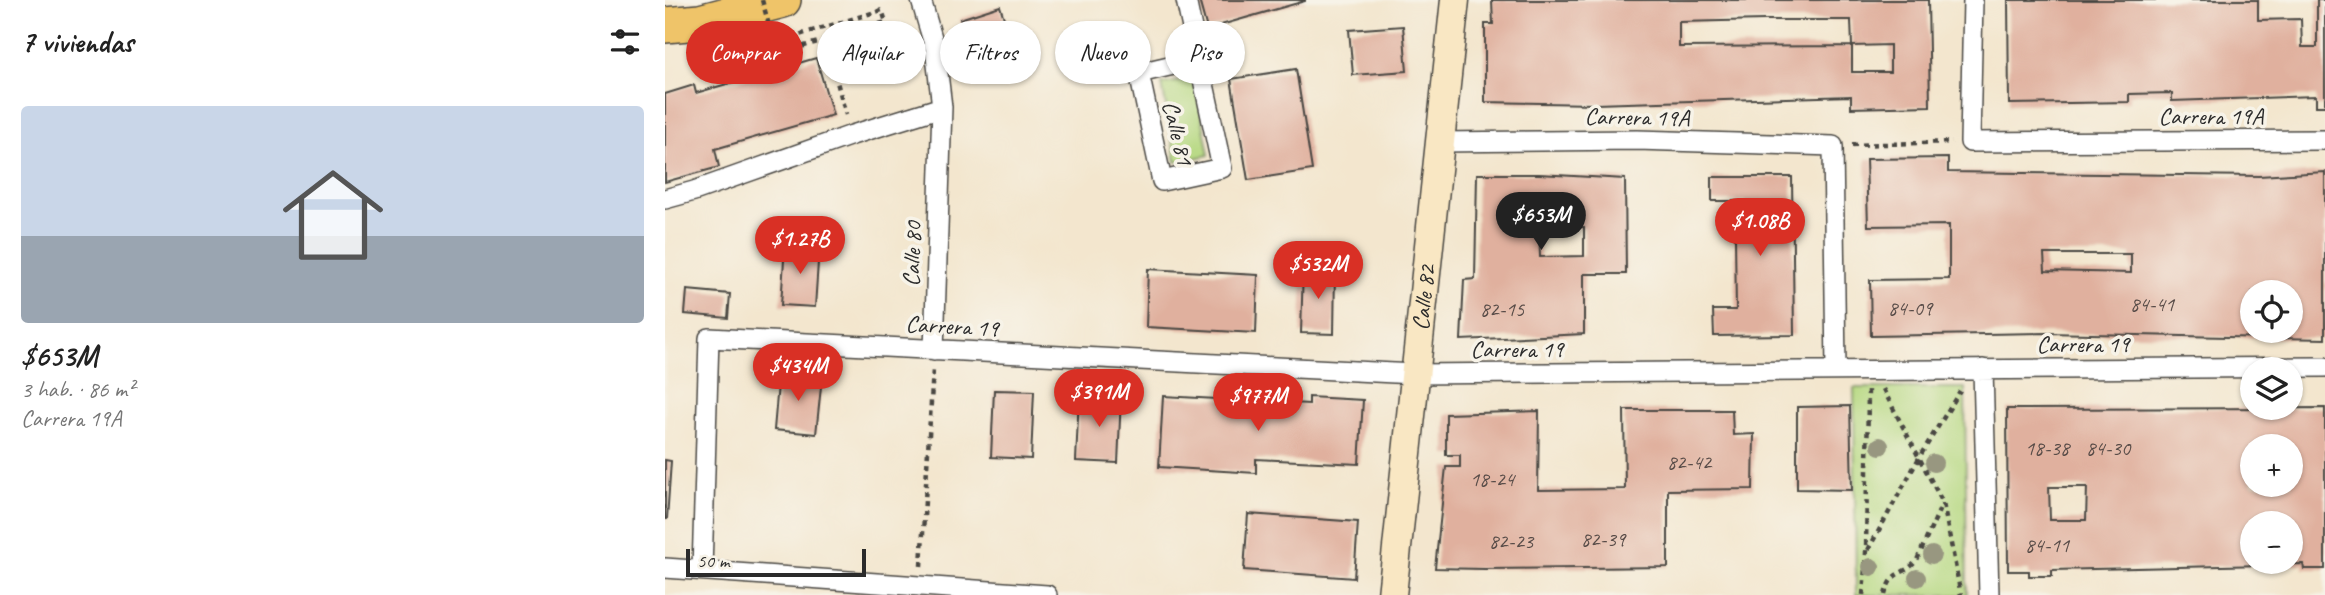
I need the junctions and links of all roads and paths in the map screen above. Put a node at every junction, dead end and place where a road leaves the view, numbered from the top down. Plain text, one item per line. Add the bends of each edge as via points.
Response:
1 (762, 0) edge
2 (783, 0) edge
3 (921, 0) edge
4 (1186, 0) edge
5 (1455, 0) edge
6 (1973, 0) edge
7 (768, 21) edge
8 (1191, 21) edge
9 (665, 25) edge
10 (803, 34) edge
11 (803, 46) edge
12 (1199, 59) joint
13 (838, 84) edge
14 (942, 107) junction
15 (852, 135) junction
16 (2325, 139) edge
17 (1439, 142) junction
18 (1971, 142) junction
19 (1833, 145) junction
20 (665, 199) edge
21 (934, 350) junction
22 (2325, 367) edge
23 (1978, 369) junction
24 (1836, 370) junction
25 (1870, 370) junction
26 (1414, 374) junction
27 (1920, 456) junction
28 (1943, 503) junction
29 (1866, 553) junction
30 (665, 568) edge
31 (702, 570) junction
32 (920, 587) junction
33 (1047, 595) edge
34 (1392, 595) edge
35 (1863, 595) edge
36 (1885, 595) edge
37 (1961, 595) edge
38 (1989, 595) edge

1 - 7 path, bridge
2 - 9 highway via 700,22
3 - 14 street, Calle 80 via 935,48
4 - 8 street, Calle 81
5 - 17 main road, Calle 82
6 - 18 street
10 - 11 path, bridge via 882,10 886,22
12 - 12 street, Calle 81 via 1222,168 1162,181 1139,73
13 - 15 path
14 - 15 street
14 - 21 street, Calle 80
15 - 20 street
16 - 18 street, Carrera 19A
17 - 19 street, Carrera 19A via 1637,140
17 - 26 main road, Calle 82
18 - 19 path
19 - 24 street
21 - 26 street, Carrera 19
21 - 31 street, Carrera 19 via 709,338
21 - 32 path
22 - 23 street, Carrera 19
23 - 25 street, Carrera 19
23 - 27 path
23 - 38 street
24 - 25 street, Carrera 19
24 - 26 street, Carrera 19
25 - 27 path
25 - 29 path
26 - 34 main road, Calle 82
27 - 28 path
27 - 29 path
28 - 36 path via 1917,560 1893,576
28 - 37 path
29 - 35 path
30 - 31 street
31 - 32 street
32 - 33 street

